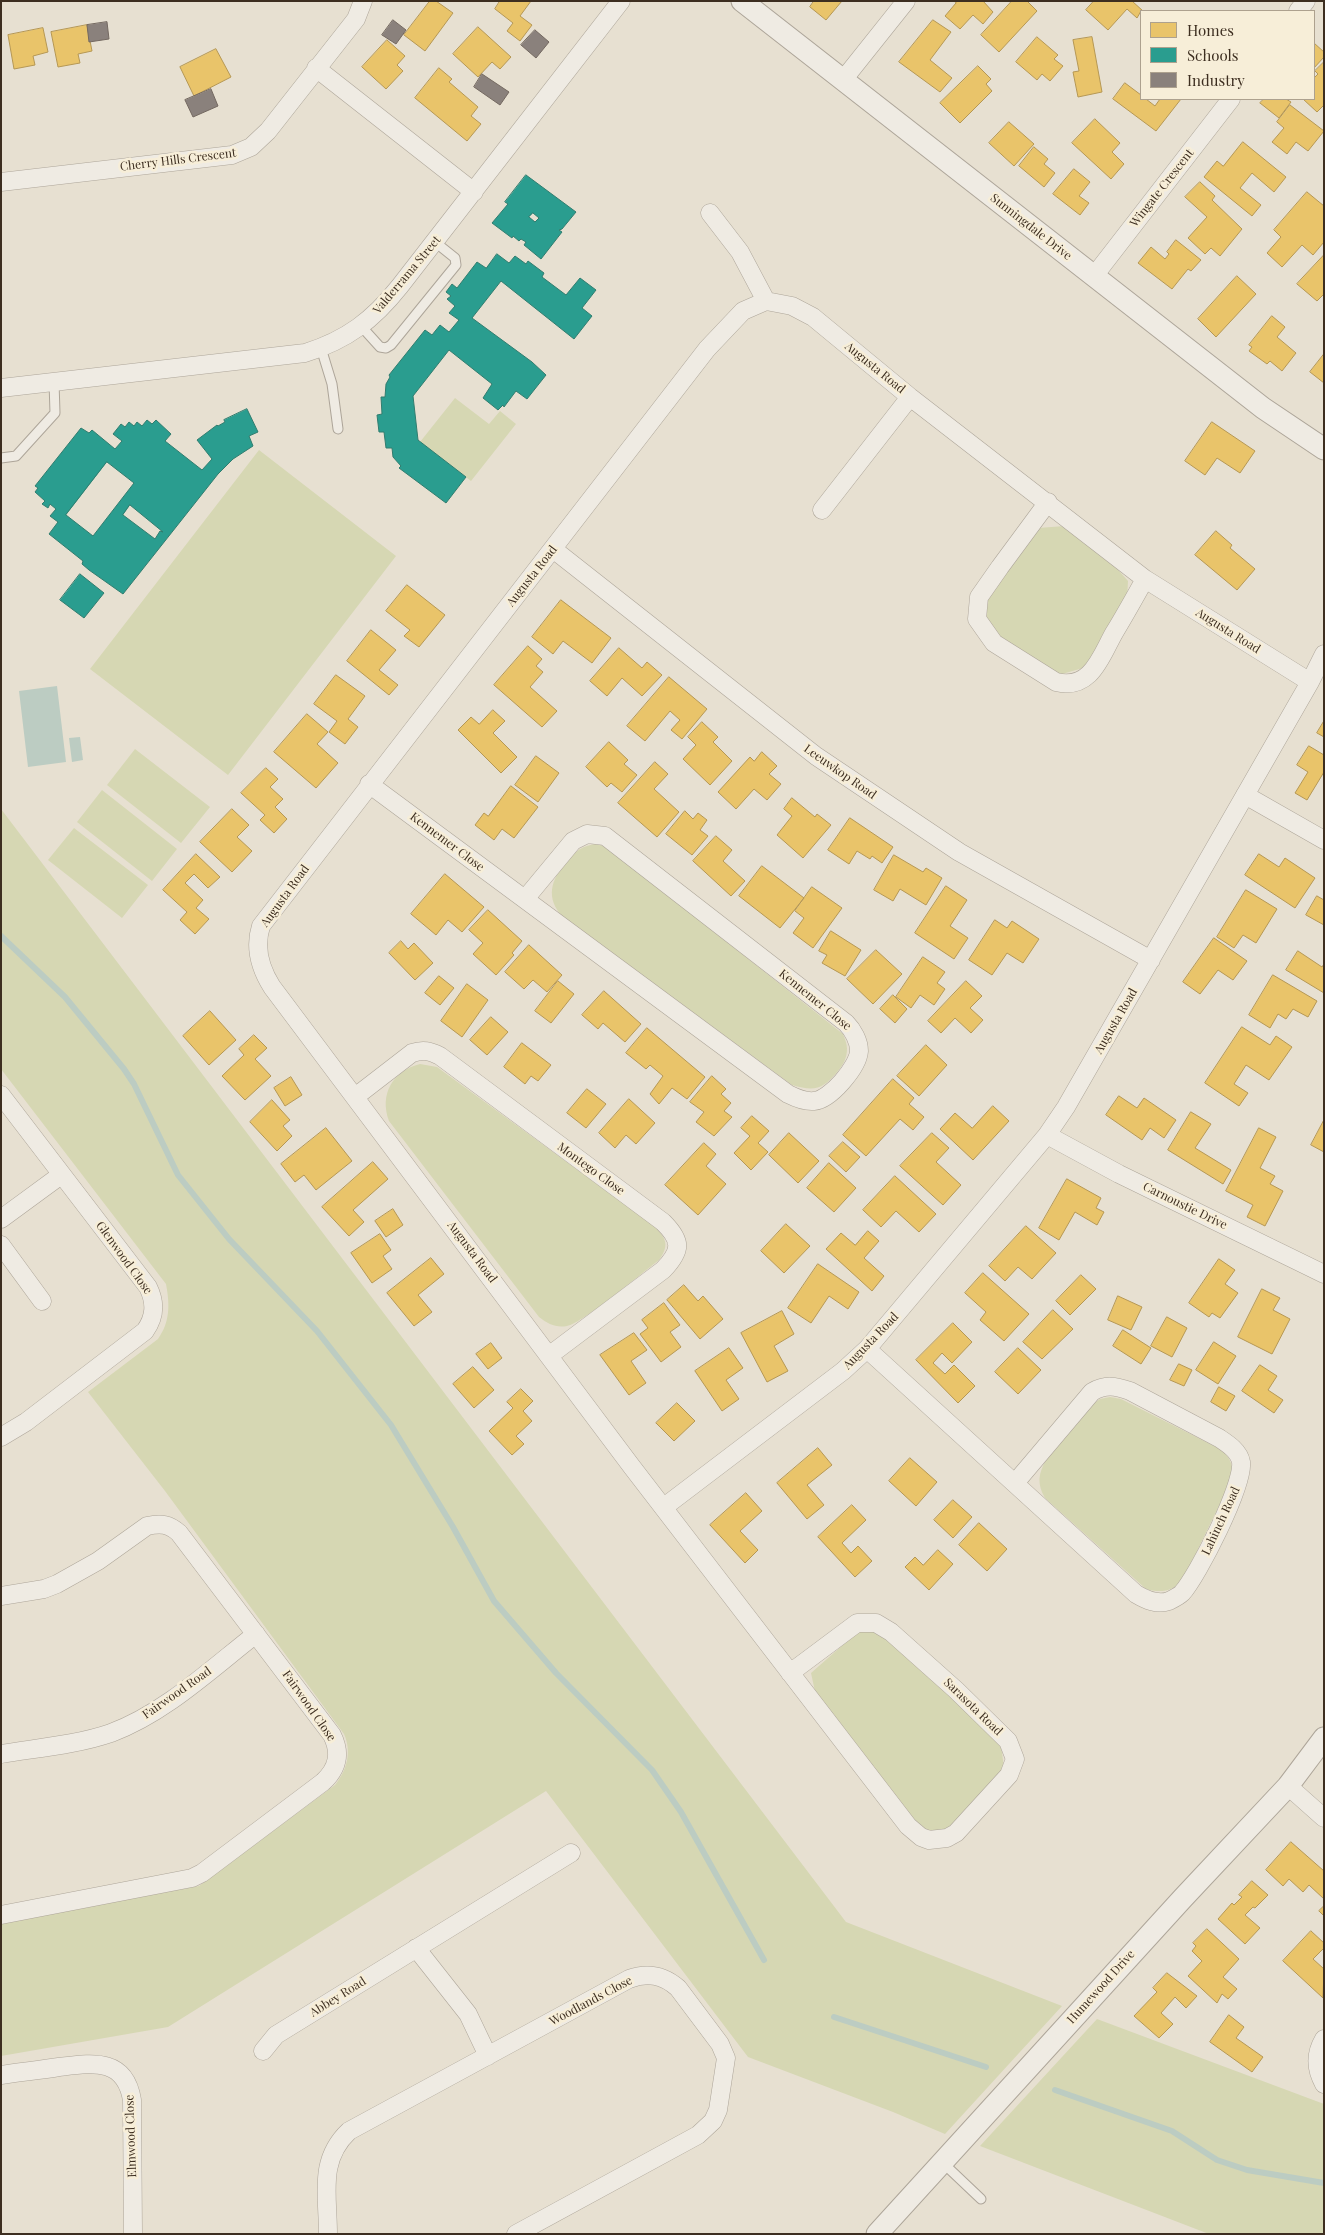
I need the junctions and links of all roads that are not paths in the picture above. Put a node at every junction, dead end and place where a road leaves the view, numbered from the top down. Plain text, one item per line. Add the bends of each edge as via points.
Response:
1 (363, 1) edge
2 (621, 1) edge
3 (742, 1) edge
4 (906, 1) edge
5 (316, 68) junction
6 (843, 80) junction
7 (1230, 100) edge
8 (1, 182) edge
9 (474, 192) junction
10 (710, 213) dead end
11 (435, 242) junction
12 (1094, 276) junction
13 (766, 301) junction
14 (361, 326) junction
15 (321, 348) junction
16 (54, 382) junction
17 (1, 388) edge
18 (910, 397) junction
19 (338, 430) dead end
20 (1324, 449) edge
21 (1, 458) edge
22 (1048, 502) junction
23 (822, 510) dead end
24 (553, 549) junction
25 (1145, 579) junction
26 (1324, 654) edge
27 (1310, 682) junction
28 (369, 784) junction
29 (1245, 795) junction
30 (1324, 840) edge
31 (525, 899) junction
32 (1151, 960) junction
33 (1, 1095) edge
34 (355, 1097) junction
35 (1047, 1135) junction
36 (61, 1175) junction
37 (1, 1219) edge
38 (1, 1245) edge
39 (1324, 1274) edge
40 (42, 1301) dead end
41 (868, 1349) junction
42 (550, 1355) junction
43 (1, 1437) edge
44 (1015, 1482) junction
45 (664, 1507) junction
46 (1, 1596) edge
47 (256, 1634) junction
48 (790, 1673) junction
49 (1324, 1738) edge
50 (1, 1754) edge
51 (1288, 1786) junction
52 (1324, 1818) edge
53 (571, 1853) dead end
54 (1, 1914) edge
55 (416, 1948) junction
56 (1324, 2039) edge
57 (264, 2051) dead end
58 (488, 2056) junction
59 (1, 2075) edge
60 (1324, 2084) edge
61 (942, 2162) junction
62 (981, 2199) dead end
63 (133, 2234) edge
64 (328, 2234) edge
65 (516, 2234) edge
66 (877, 2234) edge

1 - 5 street, Cherry Hills Crescent via 356,19
2 - 9 street, Valderrama Street
3 - 6 street, Sunningdale Drive
4 - 6 street
5 - 8 street, Cherry Hills Crescent via 268,131 241,152
5 - 9 street
6 - 12 street, Sunningdale Drive
7 - 12 street, Wingate Crescent
9 - 11 street, Valderrama Street
10 - 13 street via 740,252
11 - 14 street, Valderrama Street via 384,306
11 - 14 lane via 455,258 456,265 391,345 380,347
12 - 20 street, Sunningdale Drive via 1263,408
13 - 18 street, Augusta Road via 792,306 813,317
13 - 24 street, Augusta Road via 743,311 707,349
14 - 15 street, Valderrama Street
15 - 16 street, Valderrama Street via 279,356
15 - 19 lane via 332,384
16 - 17 street, Valderrama Street
16 - 21 lane via 55,412 16,456
18 - 22 street, Augusta Road
18 - 23 street, Augusta Road
22 - 25 street, Augusta Road
22 - 25 street via 980,597 977,619 994,642 1056,682 1076,682 1086,677 1102,658
24 - 28 street, Augusta Road
24 - 32 street, Leeuwkop Road via 816,756 959,852
25 - 27 street, Augusta Road
26 - 27 street, Augusta Road
27 - 29 street, Augusta Road
28 - 31 street, Kennemer Close
28 - 34 street, Augusta Road via 267,916 258,936 259,960 268,981
29 - 30 street
29 - 32 street, Augusta Road
31 - 31 street, Kennemer Close via 573,841 587,834 605,836 846,1023 858,1045 857,1059 825,1098 814,1101 788,1094
32 - 35 street, Augusta Road
33 - 36 street, Glenwood Close
34 - 42 street, Augusta Road
34 - 42 street, Montego Close via 412,1053 429,1051 440,1056 673,1232 679,1247 664,1270
35 - 39 street, Carnoustie Drive via 1119,1174
35 - 41 street, Augusta Road
36 - 37 street
36 - 43 street, Glenwood Close via 148,1287 153,1296 153,1316 145,1331 26,1422
38 - 40 street
41 - 44 street, Lahinch Road
41 - 45 street, Augusta Road
42 - 45 street, Augusta Road
44 - 44 street, Lahinch Road via 1136,1594 1155,1602 1168,1601 1180,1594 1192,1579 1232,1501 1240,1480 1241,1460 1232,1447 1219,1438 1130,1391 1106,1386 1092,1392
45 - 48 street, Sarasota Road
46 - 47 street, Fairwood Close via 57,1584 98,1560 139,1530 165,1524 179,1533
47 - 50 street, Fairwood Road via 169,1702 126,1726 93,1738
47 - 54 street, Fairwood Close via 332,1735 338,1752 330,1776 192,1878
48 - 48 street, Sarasota Road via 908,1826 921,1837 938,1840 956,1833 1013,1767 1015,1759 1008,1741 883,1626 857,1623
49 - 51 street, Humewood Drive
51 - 52 street
51 - 61 street, Humewood Drive
53 - 55 street, Abbey Road
55 - 57 street, Abbey Road via 276,2035
55 - 58 street via 468,2014
56 - 60 street via 1317,2052 1317,2068
58 - 64 street, Woodlands Close via 359,2125 341,2139 327,2169
58 - 65 street, Woodlands Close via 629,1979 647,1975 670,1980 678,1988 720,2044 726,2058 718,2110 707,2128
59 - 63 street, Elmwood Close via 94,2063 110,2067 123,2078 132,2100
61 - 62 lane
61 - 66 street, Humewood Drive

